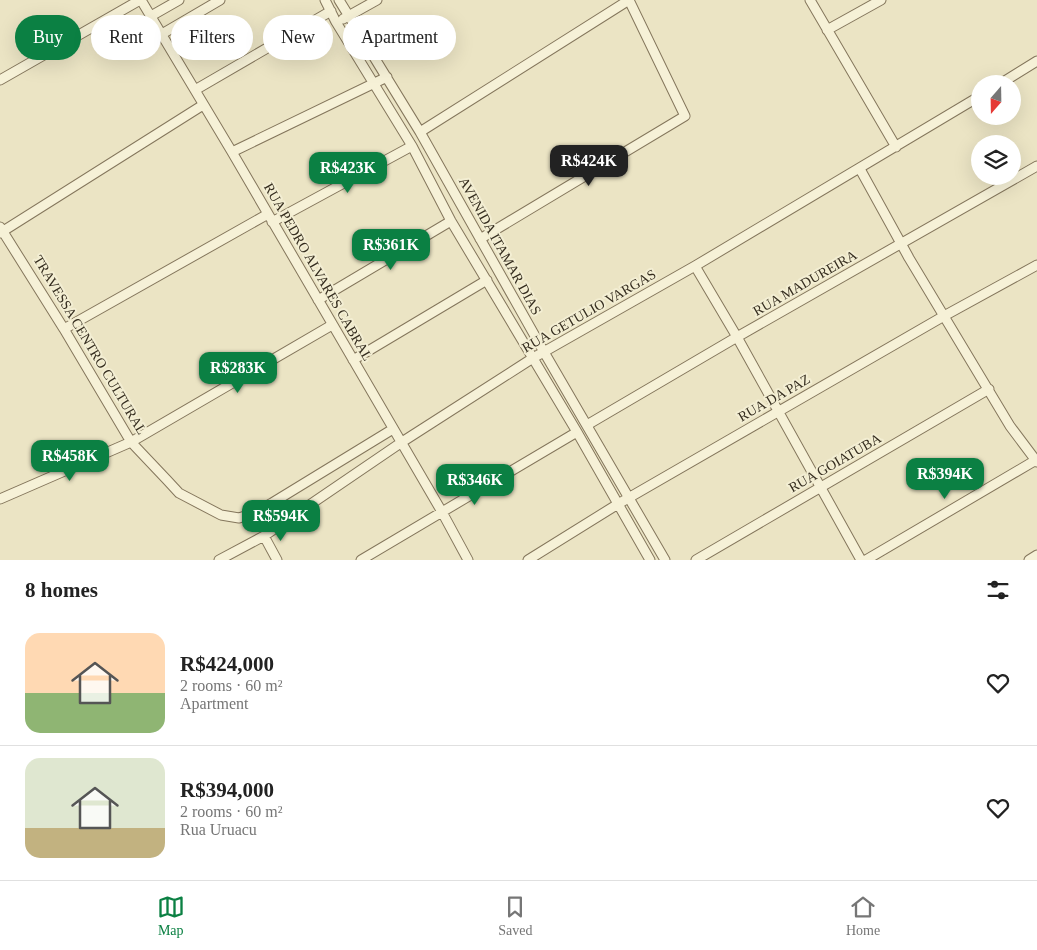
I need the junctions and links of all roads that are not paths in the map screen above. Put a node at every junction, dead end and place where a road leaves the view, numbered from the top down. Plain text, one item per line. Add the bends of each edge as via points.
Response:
1 (140, 0) edge
2 (179, 0) edge
3 (220, 0) edge
4 (325, 0) edge
5 (339, 0) edge
6 (377, 0) edge
7 (629, 0) edge
8 (810, 0) edge
9 (881, 0) edge
10 (331, 11) junction
11 (150, 15) edge
12 (153, 15) edge
13 (347, 15) edge
14 (350, 15) edge
15 (343, 18) edge
16 (336, 22) junction
17 (827, 30) junction
18 (162, 34) joint
19 (376, 60) edge
20 (1037, 61) edge
21 (1014, 75) edge
22 (387, 78) junction
23 (0, 80) edge
24 (375, 84) junction
25 (195, 90) junction
26 (971, 101) edge
27 (203, 105) junction
28 (420, 132) junction
29 (412, 146) junction
30 (896, 147) junction
31 (232, 152) junction
32 (1037, 166) edge
33 (860, 168) junction
34 (270, 218) junction
35 (451, 221) junction
36 (1, 230) edge
37 (480, 239) junction
38 (902, 243) junction
39 (1037, 265) edge
40 (695, 266) junction
41 (487, 280) junction
42 (318, 300) junction
43 (944, 316) junction
44 (332, 325) junction
45 (64, 329) junction
46 (737, 337) junction
47 (544, 352) junction
48 (533, 358) junction
49 (353, 360) junction
50 (989, 389) junction
51 (778, 412) junction
52 (587, 425) junction
53 (393, 429) junction
54 (577, 432) junction
55 (131, 442) junction
56 (402, 442) junction
57 (1036, 461) edge
58 (821, 487) junction
59 (629, 498) junction
60 (0, 499) edge
61 (618, 504) junction
62 (442, 512) junction
63 (264, 536) junction
64 (1037, 555) edge
65 (219, 560) edge
66 (277, 560) edge
67 (361, 560) edge
68 (468, 560) edge
69 (528, 560) edge
70 (650, 560) edge
71 (665, 560) edge
72 (696, 560) edge
73 (861, 560) edge
74 (866, 560) edge
75 (1029, 560) edge

1 - 11 street, RUA PEDRO ALVARES CABRAL
1 - 23 street
2 - 12 street
3 - 18 street
4 - 10 street, AVENIDA ITAMAR DIAS
5 - 13 street, AVENIDA ITAMAR DIAS
6 - 14 street
7 - 28 street
7 - 37 street via 685,116
8 - 17 street
9 - 17 street
10 - 16 street, AVENIDA ITAMAR DIAS
10 - 25 street
15 - 16 street
16 - 24 street, AVENIDA ITAMAR DIAS
17 - 30 street
18 - 25 street, RUA PEDRO ALVARES CABRAL
19 - 22 street, AVENIDA ITAMAR DIAS
20 - 21 street
22 - 24 street
22 - 28 street, AVENIDA ITAMAR DIAS
24 - 29 street, AVENIDA ITAMAR DIAS
24 - 31 street
25 - 27 street, RUA PEDRO ALVARES CABRAL
26 - 30 street, RUA GETULIO VARGAS
27 - 31 street, RUA PEDRO ALVARES CABRAL
27 - 36 street
28 - 37 street, AVENIDA ITAMAR DIAS
29 - 34 street
29 - 35 street, AVENIDA ITAMAR DIAS
30 - 33 street, RUA GETULIO VARGAS
31 - 34 street, RUA PEDRO ALVARES CABRAL
32 - 38 street, RUA MADUREIRA
33 - 38 street
33 - 40 street, RUA GETULIO VARGAS
34 - 42 street, RUA PEDRO ALVARES CABRAL
34 - 45 street
35 - 41 street, AVENIDA ITAMAR DIAS
35 - 42 street
36 - 45 street, TRAVESSA CENTRO CULTURAL
37 - 47 street, AVENIDA ITAMAR DIAS
38 - 43 street
38 - 46 street, RUA MADUREIRA
39 - 43 street, RUA DA PAZ
40 - 46 street
40 - 47 street, RUA GETULIO VARGAS
41 - 48 street, AVENIDA ITAMAR DIAS
41 - 49 street
42 - 44 street, RUA PEDRO ALVARES CABRAL
43 - 50 street
43 - 51 street, RUA DA PAZ
44 - 49 street, RUA PEDRO ALVARES CABRAL
44 - 55 street
45 - 55 street, TRAVESSA CENTRO CULTURAL
46 - 51 street
46 - 52 street, RUA MADUREIRA
47 - 48 street, RUA GETULIO VARGAS
47 - 52 street, AVENIDA ITAMAR DIAS
48 - 54 street, AVENIDA ITAMAR DIAS
48 - 56 street, RUA GETULIO VARGAS
49 - 53 street, RUA PEDRO ALVARES CABRAL
50 - 57 street via 1010,426
50 - 58 street, RUA GOIATUBA
51 - 58 street
51 - 59 street, RUA DA PAZ
52 - 59 street, AVENIDA ITAMAR DIAS
53 - 55 street, TRAVESSA CENTRO CULTURAL via 272,503 239,518 221,515 179,493
53 - 56 street, RUA PEDRO ALVARES CABRAL
54 - 61 street, AVENIDA ITAMAR DIAS
54 - 62 street
55 - 60 street
56 - 62 street, RUA PEDRO ALVARES CABRAL
56 - 63 street, RUA GETULIO VARGAS
57 - 74 street
58 - 72 street, RUA GOIATUBA
58 - 73 street
59 - 61 street, RUA DA PAZ
59 - 71 street, AVENIDA ITAMAR DIAS
61 - 69 street, RUA DA PAZ
61 - 70 street, AVENIDA ITAMAR DIAS
62 - 67 street
62 - 68 street, RUA PEDRO ALVARES CABRAL
63 - 65 street, RUA GETULIO VARGAS
63 - 66 street
64 - 75 street

